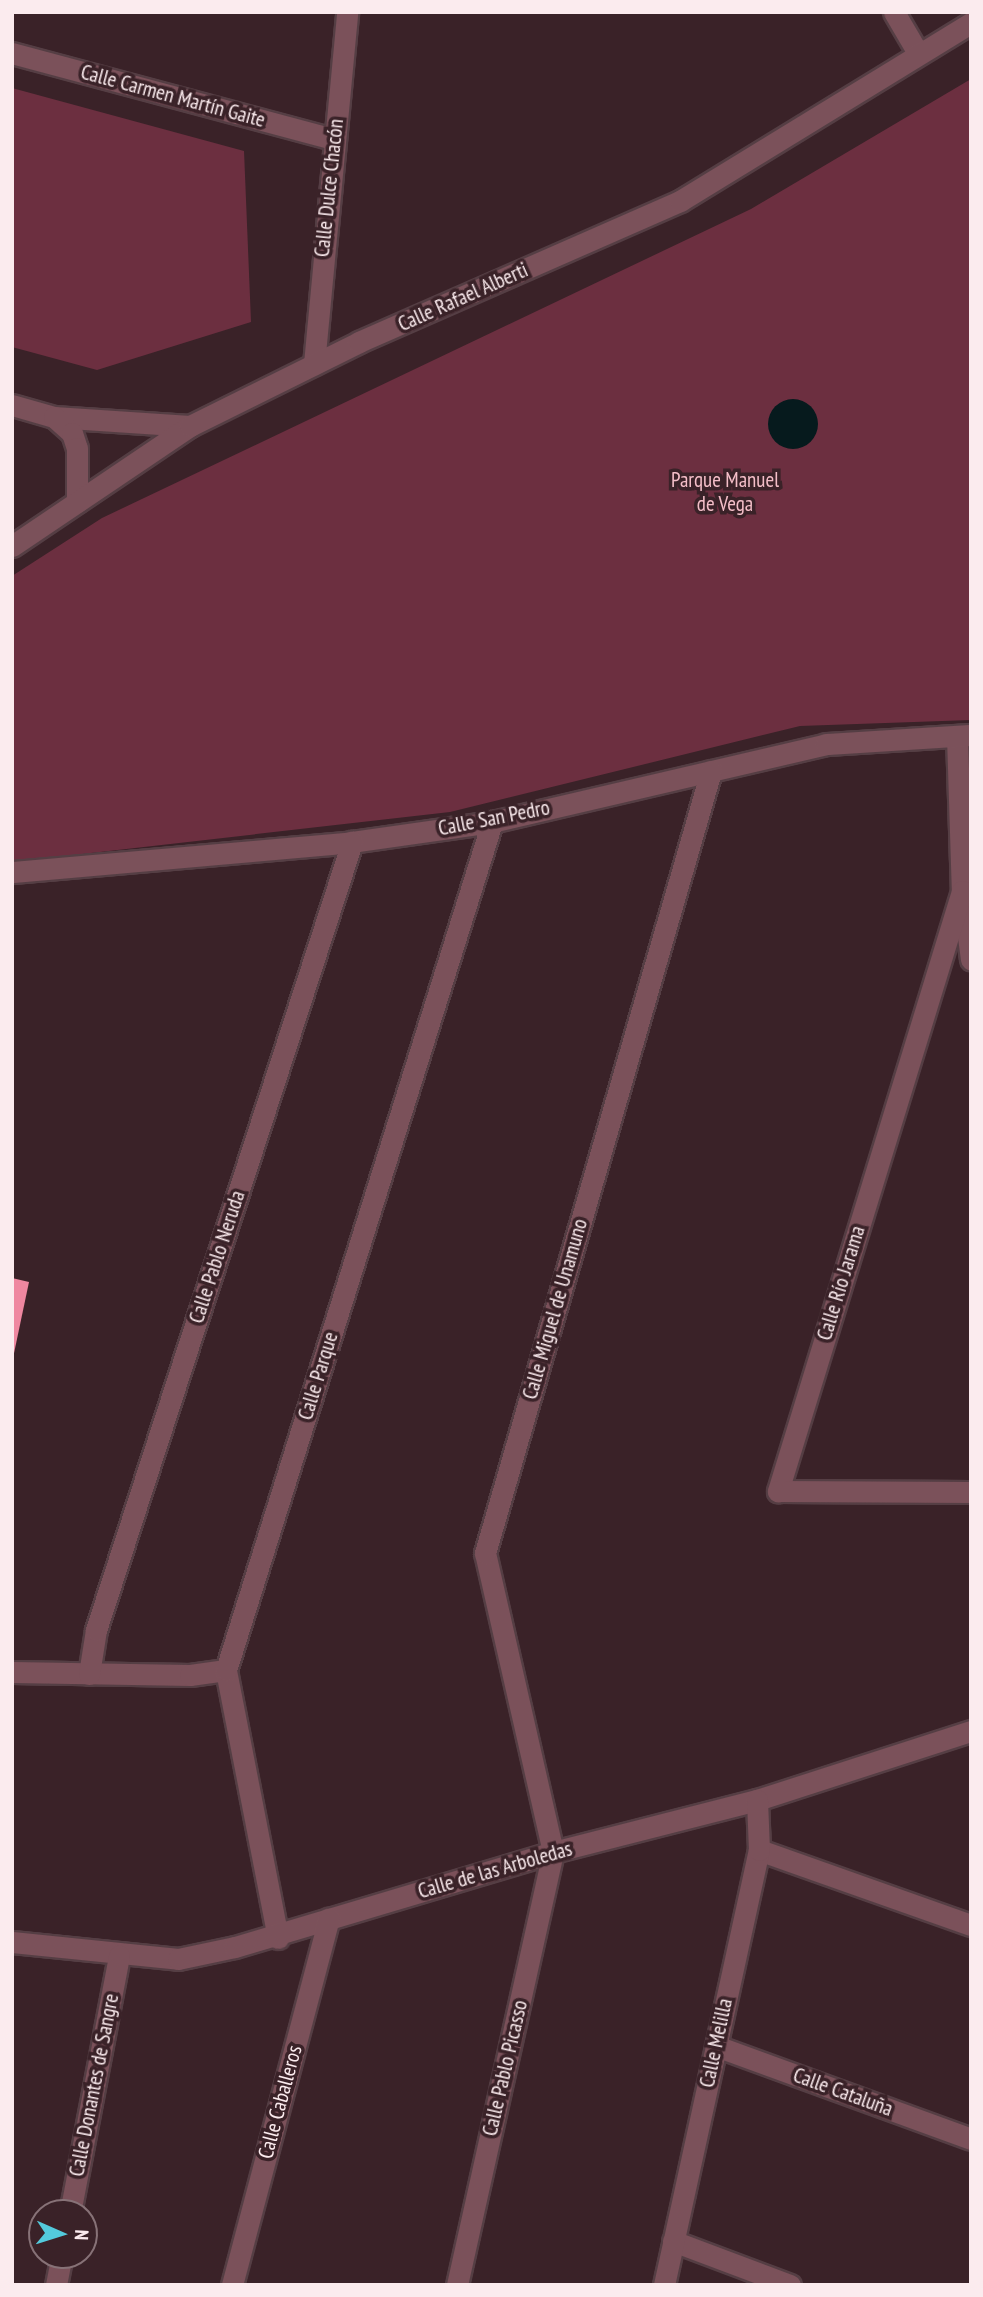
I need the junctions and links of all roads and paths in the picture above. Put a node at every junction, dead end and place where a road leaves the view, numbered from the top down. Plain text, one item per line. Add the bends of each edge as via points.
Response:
1 (347, 12) edge
2 (894, 12) edge
3 (971, 15) edge
4 (971, 23) edge
5 (12, 53) edge
6 (918, 53) junction
7 (333, 139) junction
8 (314, 364) junction
9 (12, 405) edge
10 (54, 417) junction
11 (190, 426) junction
12 (77, 502) junction
13 (12, 546) edge
14 (964, 735) edge
15 (711, 771) junction
16 (492, 822) junction
17 (352, 842) junction
18 (12, 872) edge
19 (962, 891) junction
20 (971, 959) edge
21 (971, 1492) edge
22 (226, 1670) junction
23 (12, 1672) edge
24 (89, 1674) junction
25 (971, 1731) edge
26 (757, 1800) junction
27 (759, 1850) junction
28 (553, 1852) junction
29 (329, 1919) junction
30 (971, 1925) edge
31 (278, 1938) junction
32 (12, 1942) edge
33 (119, 1956) junction
34 (716, 2046) junction
35 (971, 2139) edge
36 (73, 2199) edge
37 (673, 2241) junction
38 (232, 2285) edge
39 (457, 2285) edge
40 (664, 2285) edge
41 (790, 2285) edge

1 - 7 street, Calle Dulce Chacón
2 - 6 street
3 - 6 street, Calle Rafael Alberti
4 - 6 street, Calle Rafael Alberti
5 - 7 street, Calle Carmen Martín Gaite
6 - 8 street, Calle Rafael Alberti via 680,201
7 - 8 street, Calle Dulce Chacón
8 - 11 street, Calle Rafael Alberti
9 - 10 street
10 - 11 street
10 - 12 street via 72,433 77,448
11 - 12 street, Calle Rafael Alberti
12 - 13 street, Calle Rafael Alberti
14 - 15 street, Calle San Pedro via 826,744
14 - 19 street, Calle Río Jarama
15 - 16 street, Calle San Pedro
15 - 28 street, Calle Miguel de Unamuno via 485,1553
16 - 17 street, Calle San Pedro
16 - 22 street, Calle Parque
17 - 18 street, Calle San Pedro
17 - 24 street, Calle Pablo Neruda via 96,1630
19 - 20 street, Calle Río Jarama
19 - 21 street, Calle Río Jarama via 778,1491
22 - 24 street via 190,1675
22 - 31 street, Calle Parque
23 - 24 street
25 - 26 street, Calle de las Arboledas
26 - 27 street, Calle Melilla
26 - 28 street, Calle de las Arboledas
27 - 30 street
27 - 34 street, Calle Melilla
28 - 29 street, Calle de las Arboledas
28 - 39 street, Calle Pablo Picasso
29 - 31 street, Calle de las Arboledas
29 - 38 street, Calle Caballeros
31 - 33 street, Calle de las Arboledas via 178,1959
32 - 33 street, Calle de las Arboledas
33 - 36 street, Calle Donantes de Sangre
34 - 35 street, Calle Cataluña
34 - 37 street, Calle Melilla
37 - 40 street, Calle Melilla
37 - 41 street

